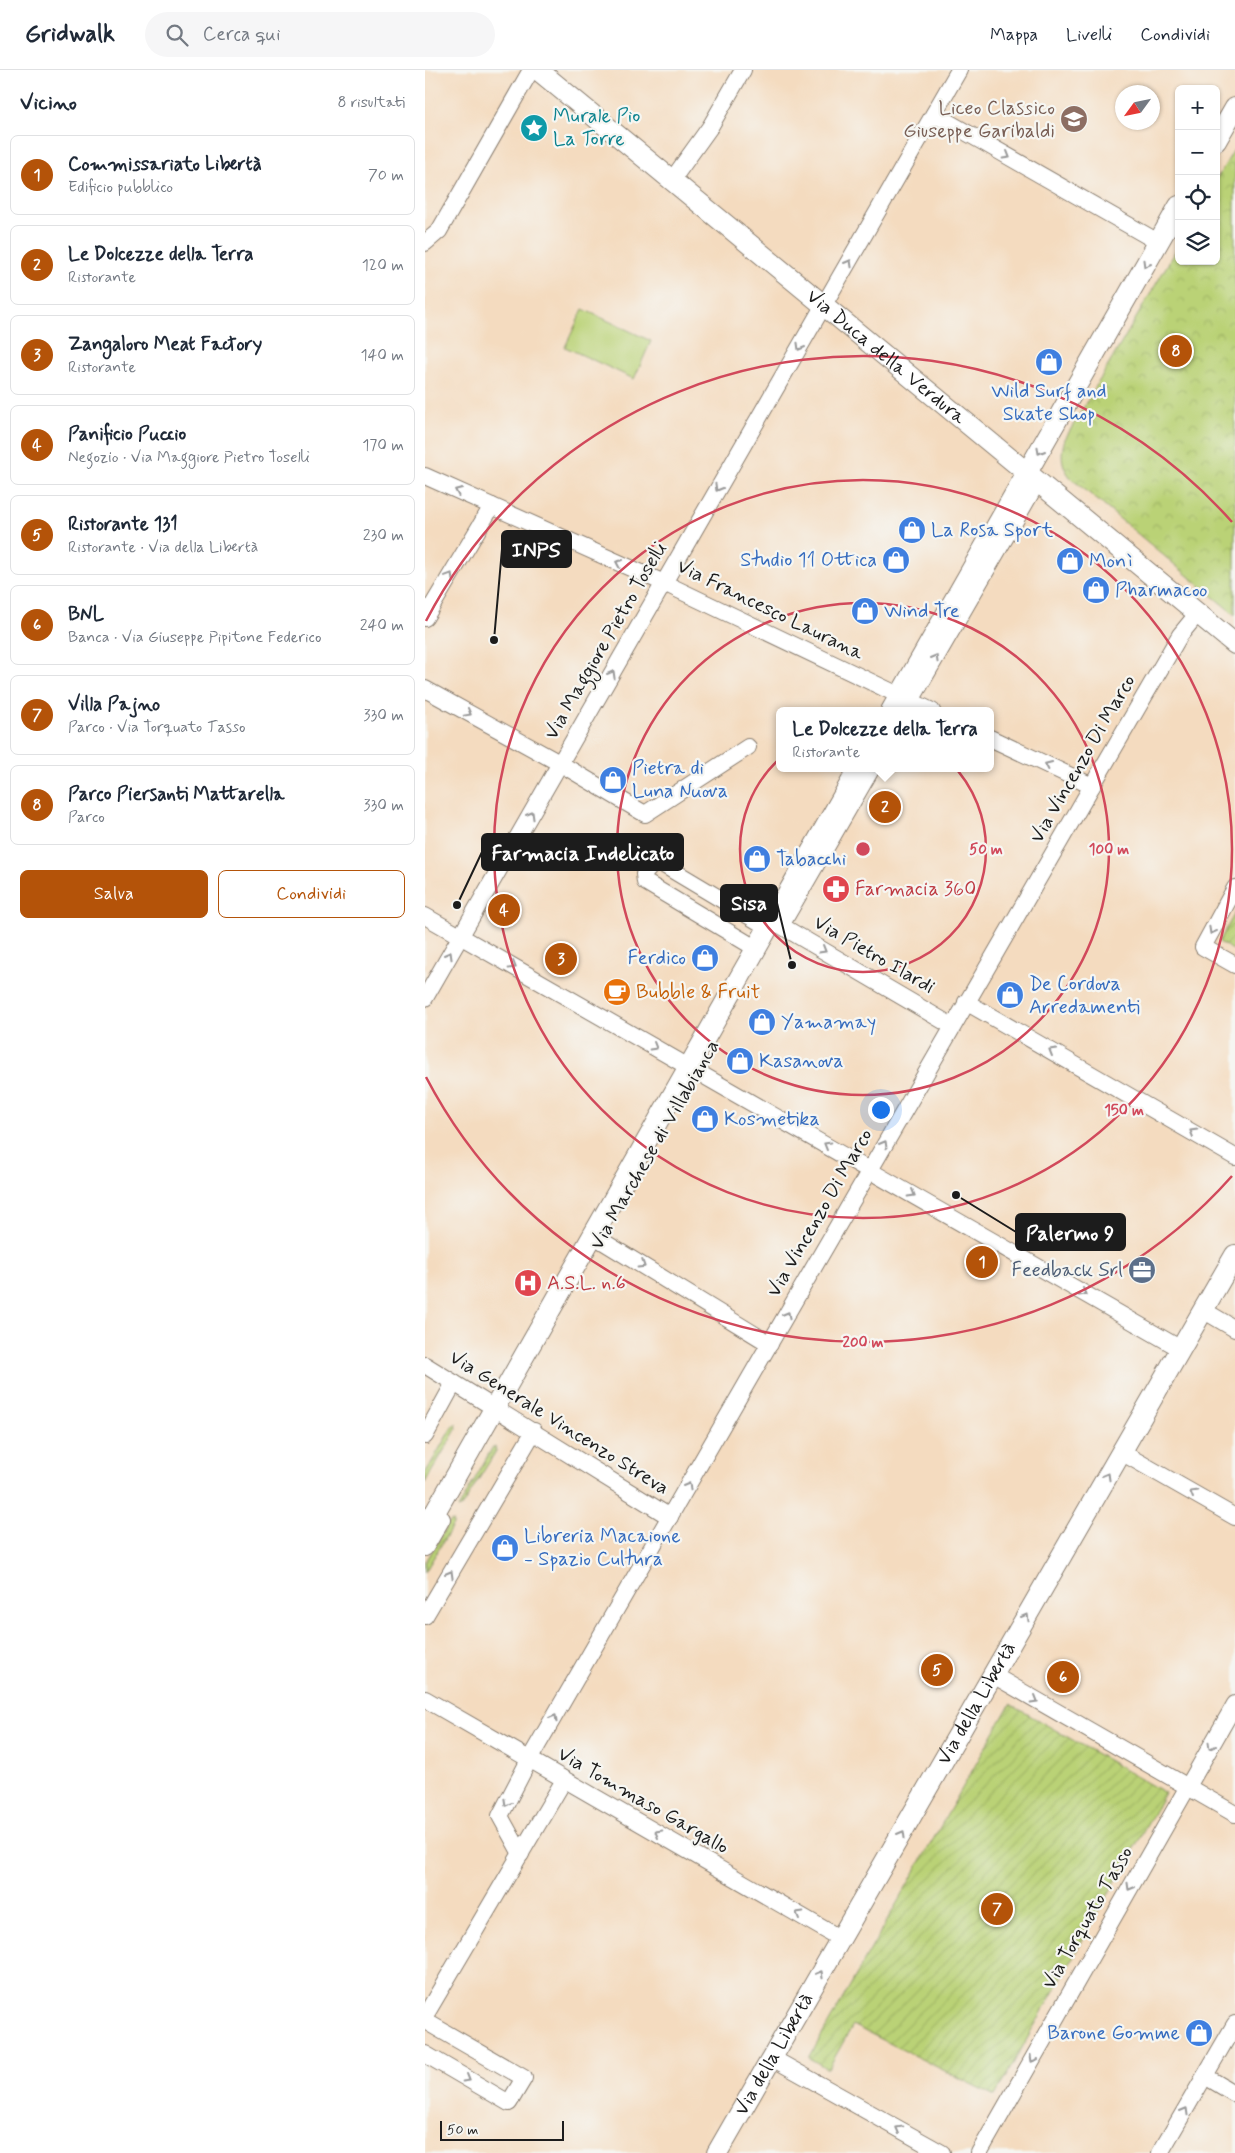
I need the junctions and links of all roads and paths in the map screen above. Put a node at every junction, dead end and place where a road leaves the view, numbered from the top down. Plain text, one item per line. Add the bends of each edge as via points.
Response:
1 (531, 70) edge
2 (538, 70) edge
3 (743, 70) edge
4 (959, 70) edge
5 (1235, 108) edge
6 (934, 114) junction
7 (1220, 134) edge
8 (671, 180) junction
9 (1175, 213) edge
10 (1158, 242) junction
11 (425, 243) edge
12 (825, 305) junction
13 (425, 476) edge
14 (1033, 477) junction
15 (491, 506) junction
16 (663, 583) junction
17 (1198, 613) junction
18 (425, 618) edge
19 (1235, 644) edge
20 (425, 689) edge
21 (901, 704) edge
22 (914, 707) edge
23 (994, 740) edge
24 (748, 747) dead end
25 (561, 764) junction
26 (857, 772) edge
27 (870, 772) edge
28 (1092, 786) junction
29 (1235, 888) edge
30 (425, 916) edge
31 (774, 925) junction
32 (460, 936) junction
33 (757, 949) junction
34 (1235, 966) edge
35 (425, 998) edge
36 (966, 1002) junction
37 (952, 1026) junction
38 (693, 1069) junction
39 (1235, 1157) edge
40 (869, 1169) junction
41 (597, 1237) junction
42 (1235, 1255) edge
43 (1203, 1310) junction
44 (1235, 1329) edge
45 (770, 1344) junction
46 (1181, 1349) junction
47 (425, 1365) edge
48 (454, 1383) junction
49 (499, 1410) junction
50 (534, 1431) junction
51 (425, 1436) edge
52 (1121, 1452) junction
53 (670, 1517) junction
54 (1235, 1517) edge
55 (425, 1530) edge
56 (425, 1548) edge
57 (425, 1616) edge
58 (993, 1675) junction
59 (425, 1698) edge
60 (1235, 1704) edge
61 (529, 1760) junction
62 (564, 1780) junction
63 (1187, 1786) junction
64 (1235, 1814) edge
65 (521, 1854) junction
66 (841, 1938) junction
67 (425, 2016) edge
68 (425, 2021) edge
69 (1235, 2024) edge
70 (425, 2054) edge
71 (772, 2058) junction
72 (1205, 2076) junction
73 (1235, 2094) edge
74 (717, 2153) edge
75 (941, 2153) edge
76 (979, 2153) edge
77 (1160, 2153) edge

1 - 11 street via 439,231
2 - 8 street, Via Duca della Verdura
3 - 8 street via 710,127
4 - 6 street, Via Maggiore Pietro Toselli
5 - 7 street
6 -> 10 street
12 -> 6 street, Via Maggiore Pietro Toselli
8 - 12 street, Via Duca della Verdura
9 - 10 street
10 -> 14 street
12 - 14 street, Via Duca della Verdura
12 -> 16 street, Via Maggiore Pietro Toselli
15 -> 13 street, Via Francesco Laurana
14 - 17 street, Via Duca della Verdura
14 - 21 street
16 -> 15 street, Via Francesco Laurana
18 -> 15 street
16 - 21 street, Via Francesco Laurana
25 -> 16 street, Via Maggiore Pietro Toselli
17 - 19 street, Via Duca della Verdura
17 - 28 street, Via Vincenzo Di Marco via 1180,635
20 -> 25 street
21 - 22 street, Via Francesco Laurana
28 -> 23 street
24 - 25 street via 645,814
32 -> 25 street, Via Maggiore Pietro Toselli
26 - 31 street, Via Marchese di Villabianca
27 - 31 street, Via Marchese di Villabianca
28 - 36 street, Via Vincenzo Di Marco
29 -> 34 street via 1203,947
30 - 32 street
31 - 33 street, Via Marchese di Villabianca
31 - 33 street, Via Pietro Ilardi via 662,864 652,865 644,874 645,882
31 -> 37 street, Via Pietro Ilardi
31 - 38 street, Via Marchese di Villabianca
35 -> 32 street, Via Maggiore Pietro Toselli
32 -> 38 street
33 - 38 street, Via Marchese di Villabianca
36 - 37 street, Via Vincenzo Di Marco
39 -> 36 street
40 -> 37 street, Via Vincenzo Di Marco
40 -> 38 street
38 - 41 street, Via Marchese di Villabianca
45 -> 40 street, Via Vincenzo Di Marco
40 -> 46 street
41 -> 45 street
41 - 49 street, Via Marchese di Villabianca
42 - 43 street, Via della Libertà
43 - 44 street
43 - 46 street, Via della Libertà
53 -> 45 street, Via Vincenzo Di Marco
46 - 52 street, Via della Libertà
47 - 48 street, Via Generale Vincenzo Streva
48 - 49 street, Via Generale Vincenzo Streva
48 - 51 street
49 - 50 street, Via Generale Vincenzo Streva
49 - 55 street, Via Marchese di Villabianca
49 - 56 street, Via Marchese di Villabianca
50 - 53 street, Via Generale Vincenzo Streva
57 -> 50 street
54 -> 52 street
58 -> 52 street, Via della Libertà
61 -> 53 street, Via Vincenzo Di Marco
58 -> 63 street
66 -> 58 street, Via della Libertà
59 - 61 street, Via Tommaso Gargallo
60 -> 63 street, Via Torquato Tasso
61 - 62 street, Via Tommaso Gargallo
61 -> 65 street, Via Vincenzo Di Marco via 500,1816
62 - 65 street
66 -> 62 street, Via Tommaso Gargallo
63 - 64 street
63 -> 76 street, Via Torquato Tasso
65 - 67 street
71 -> 66 street, Via della Libertà
70 -> 68 street via 509,2103 523,2078
69 - 72 street
71 - 74 street, Via della Libertà
75 -> 71 street
72 - 73 street
77 -> 72 street

